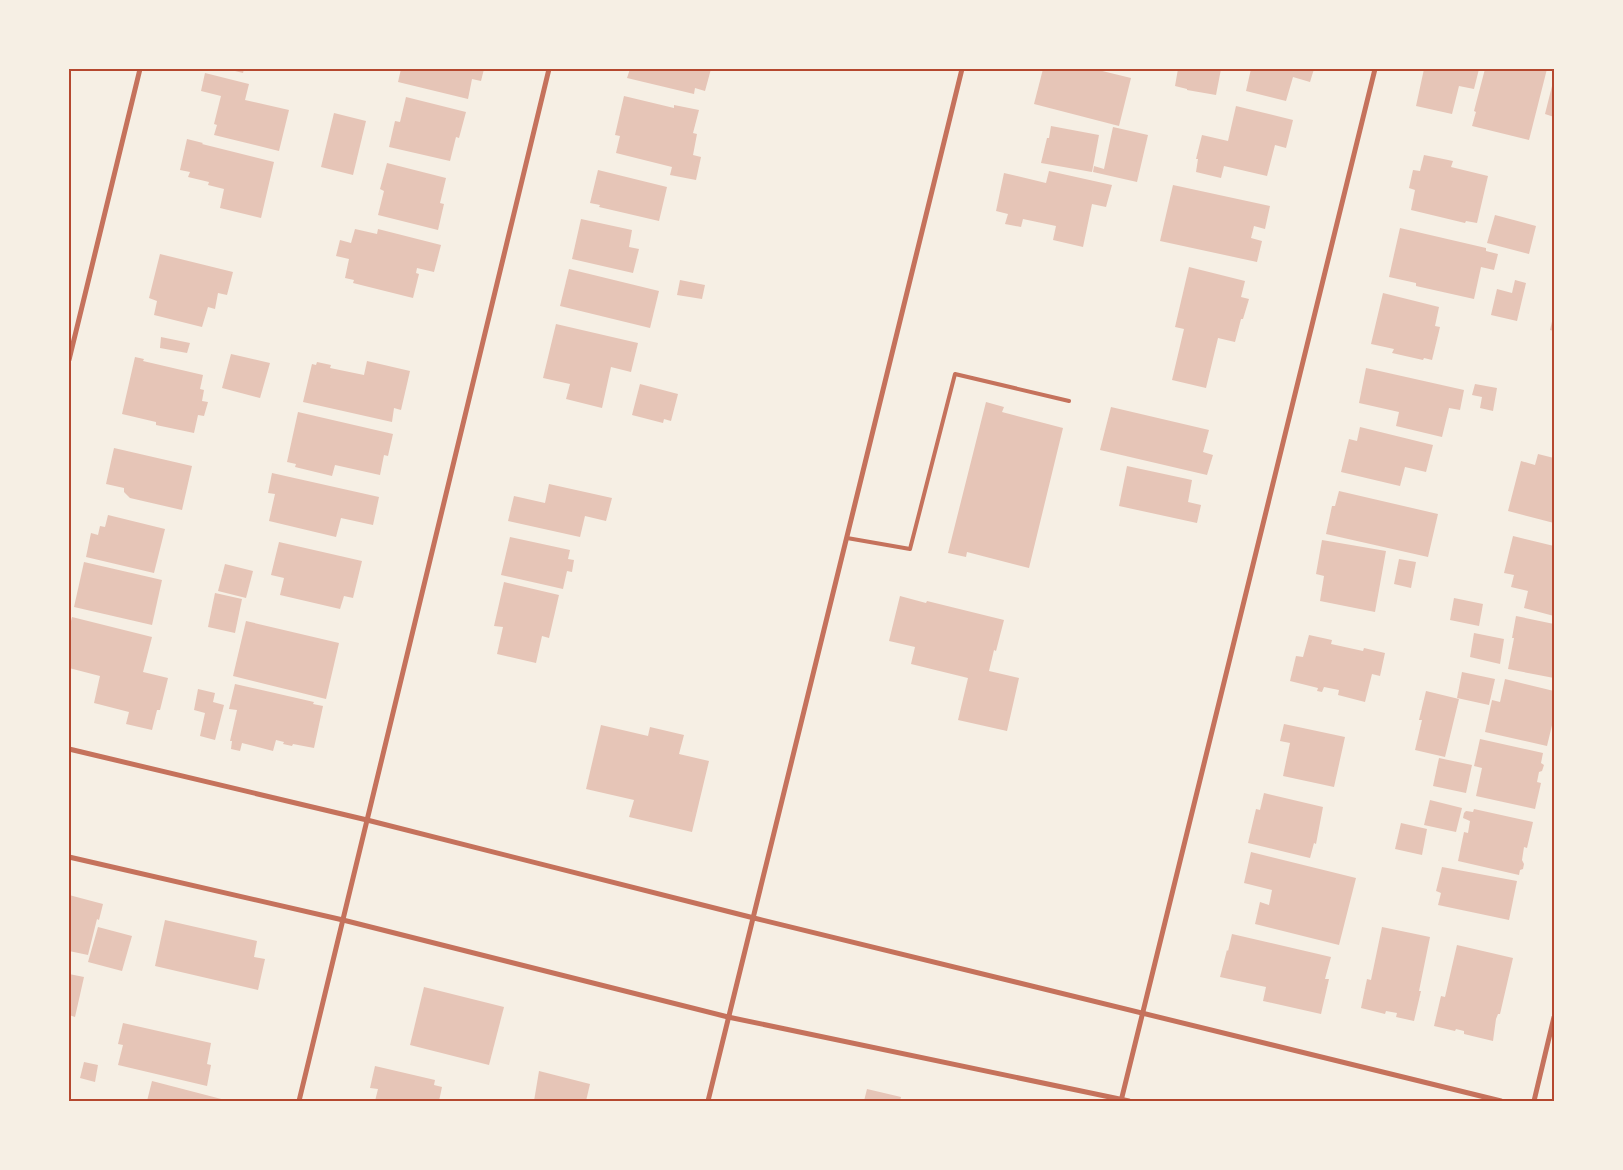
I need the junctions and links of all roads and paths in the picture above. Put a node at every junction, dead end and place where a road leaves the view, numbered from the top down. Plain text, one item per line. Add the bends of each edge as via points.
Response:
1 (140, 69) edge
2 (549, 69) edge
3 (962, 69) edge
4 (1374, 69) edge
5 (69, 360) edge
6 (1070, 401) dead end
7 (847, 538) junction
8 (69, 748) edge
9 (367, 820) junction
10 (69, 857) edge
11 (754, 918) junction
12 (343, 920) junction
13 (1142, 1013) junction
14 (1554, 1017) edge
15 (728, 1018) junction
16 (1121, 1100) edge
17 (299, 1101) edge
18 (708, 1101) edge
19 (1129, 1101) edge
20 (1501, 1101) edge
21 (1534, 1101) edge

1 - 5 street
2 - 9 street
3 - 7 street
4 - 13 street
6 - 7 lane via 955,374 910,548
7 - 11 street
8 - 9 street
9 - 11 street
9 - 12 street
10 - 12 street
11 - 13 street
11 - 15 street
12 - 15 street
12 - 17 street
13 - 16 street
13 - 20 street
14 - 21 street
15 - 16 street
15 - 18 street
16 - 19 street

